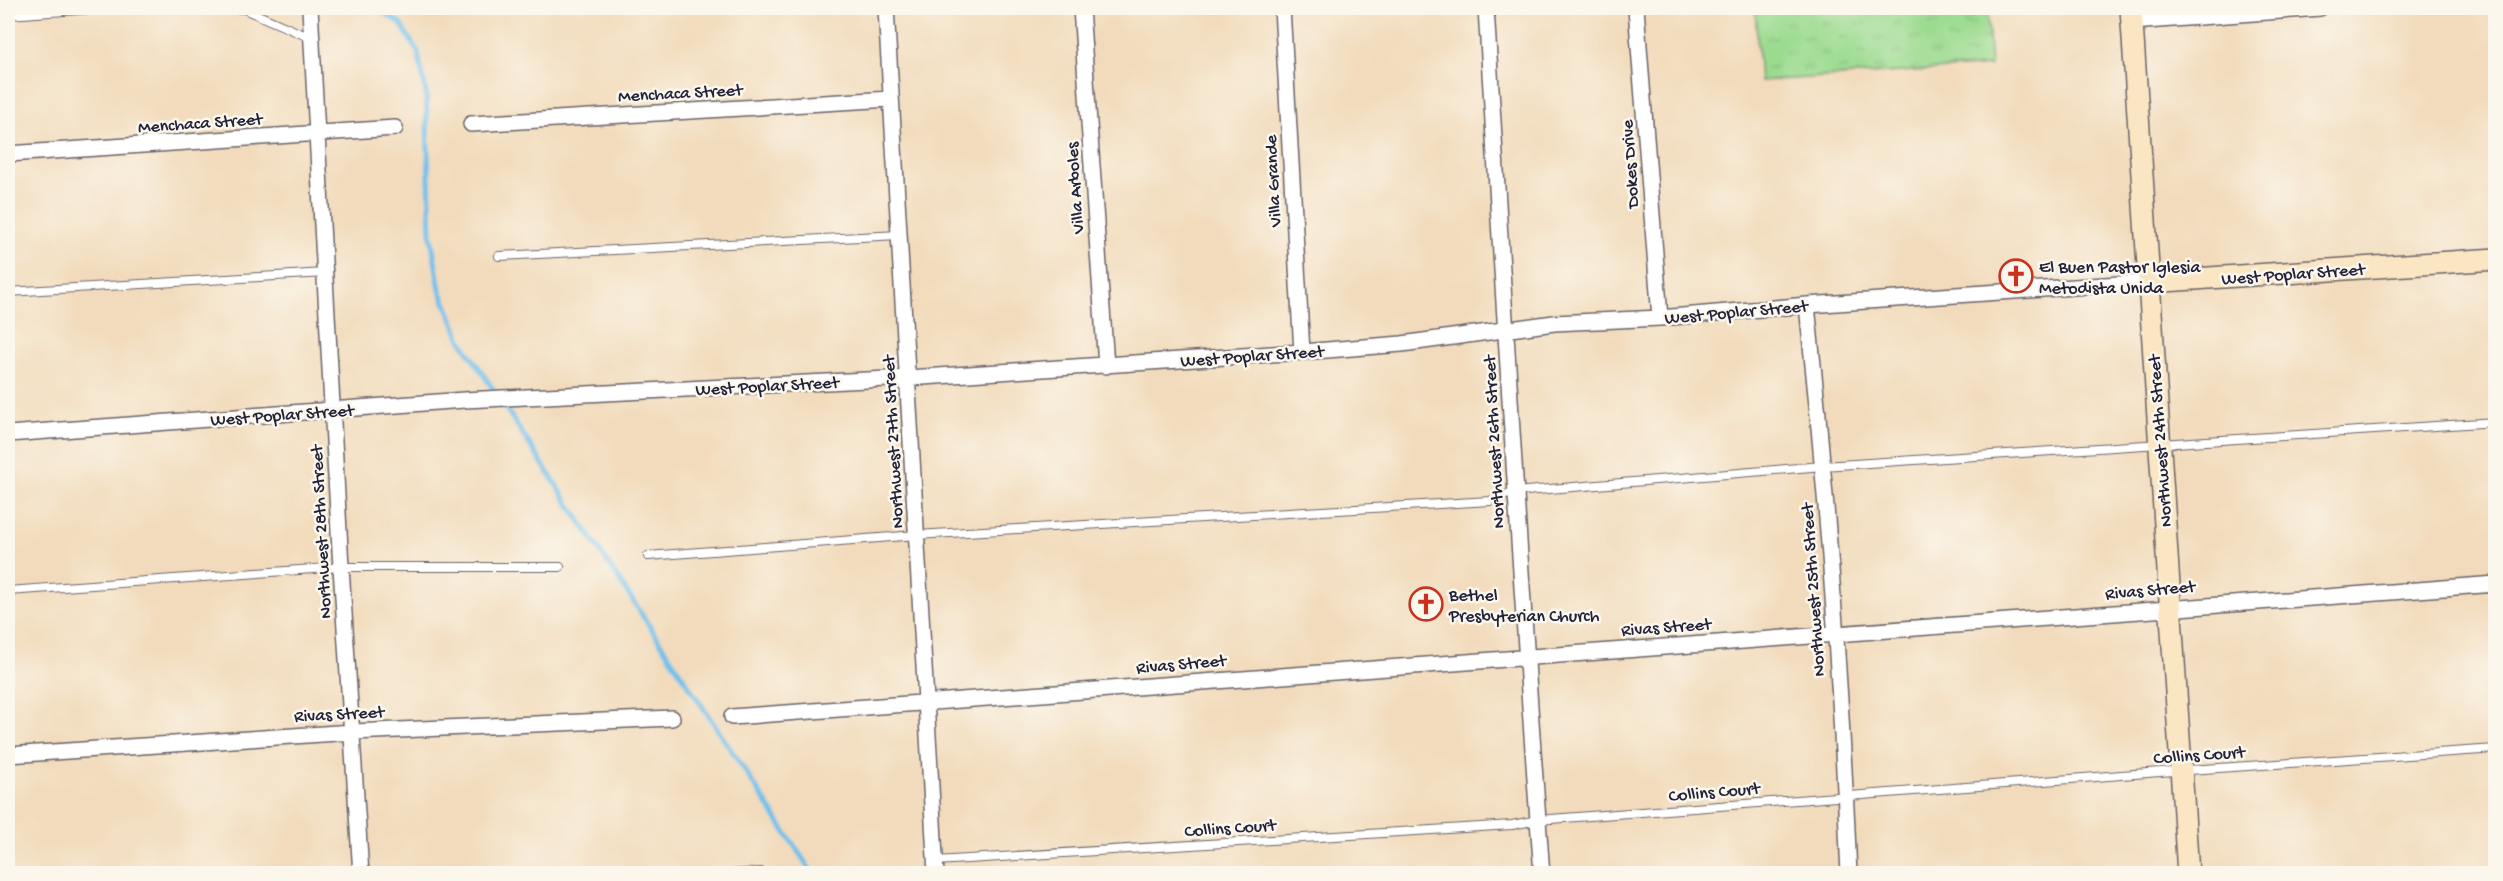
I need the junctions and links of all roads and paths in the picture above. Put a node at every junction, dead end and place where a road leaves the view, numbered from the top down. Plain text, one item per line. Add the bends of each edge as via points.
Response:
1 (107, 8) edge
2 (229, 8) edge
3 (310, 8) edge
4 (886, 8) edge
5 (1081, 8) edge
6 (1282, 8) edge
7 (1486, 8) edge
8 (1636, 8) edge
9 (2320, 8) edge
10 (8, 15) edge
11 (2131, 15) edge
12 (311, 38) junction
13 (891, 99) junction
14 (471, 124) dead end
15 (395, 128) dead end
16 (317, 133) junction
17 (8, 154) edge
18 (899, 235) junction
19 (499, 256) dead end
20 (2496, 259) edge
21 (325, 273) junction
22 (2149, 282) junction
23 (8, 292) edge
24 (1807, 305) junction
25 (1660, 318) junction
26 (1507, 329) junction
27 (1302, 352) junction
28 (1106, 366) junction
29 (908, 378) junction
30 (333, 410) junction
31 (2496, 422) edge
32 (8, 434) edge
33 (2159, 445) junction
34 (1823, 466) junction
35 (1514, 492) junction
36 (917, 535) junction
37 (648, 556) dead end
38 (341, 567) junction
39 (560, 567) dead end
40 (2496, 584) edge
41 (8, 591) edge
42 (2169, 606) junction
43 (1834, 634) junction
44 (1527, 655) junction
45 (927, 703) junction
46 (732, 717) dead end
47 (672, 718) dead end
48 (353, 732) junction
49 (2496, 749) edge
50 (8, 755) edge
51 (2180, 770) junction
52 (1846, 795) junction
53 (1538, 820) junction
54 (936, 867) edge
55 (761, 872) dead end
56 (361, 873) edge
57 (728, 873) edge
58 (1542, 873) edge
59 (1850, 873) edge
60 (2188, 873) edge

1 - 10 lane
2 - 12 lane via 244,9
3 - 12 street, Northwest 28th Street
4 - 13 street, Northwest 27th Street
5 - 28 street, Villa Arboles
6 - 27 street, Villa Grande
7 - 26 street, Northwest 26th Street
8 - 25 street, Dokes Drive
9 - 11 street
11 - 22 main road, Northwest 24th Street
12 - 16 street, Northwest 28th Street
13 - 14 street, Menchaca Street
13 - 18 street, Northwest 27th Street
15 - 16 street, Menchaca Street
16 - 17 street, Menchaca Street
16 - 21 street, Northwest 28th Street
18 - 19 lane
18 - 29 street, Northwest 27th Street
20 - 22 main road, West Poplar Street
21 - 23 lane
21 - 30 street, Northwest 28th Street
22 - 24 street, West Poplar Street
22 - 33 main road, Northwest 24th Street
24 - 25 street, West Poplar Street
24 - 34 street, Northwest 25th Street
25 - 26 street, West Poplar Street
26 - 27 street, West Poplar Street via 1402,344
26 - 35 street, Northwest 26th Street
27 - 28 street, West Poplar Street
28 - 29 street, West Poplar Street
29 - 30 street, West Poplar Street
29 - 36 street, Northwest 27th Street
30 - 32 street, West Poplar Street
30 - 38 street, Northwest 28th Street
31 - 33 lane
33 - 34 lane
33 - 42 main road, Northwest 24th Street
34 - 35 lane
34 - 43 street, Northwest 25th Street
35 - 36 lane via 1490,501
35 - 44 street, Northwest 26th Street
36 - 37 lane
36 - 45 street, Northwest 27th Street
38 - 39 lane
38 - 41 lane
38 - 48 street, Northwest 28th Street
40 - 42 street, Rivas Street
42 - 43 street, Rivas Street
42 - 51 main road, Northwest 24th Street
43 - 44 street, Rivas Street
43 - 52 street, Northwest 25th Street
44 - 45 street, Rivas Street
44 - 53 street, Northwest 26th Street
45 - 46 street, Rivas Street
45 - 54 street, Northwest 27th Street
47 - 48 street, Rivas Street
48 - 50 street, Rivas Street
48 - 56 street, Northwest 28th Street
49 - 51 lane, Collins Court
51 - 52 lane, Collins Court
51 - 60 main road, Northwest 24th Street
52 - 53 lane, Collins Court
52 - 59 street, Northwest 25th Street
53 - 54 lane, Collins Court
53 - 58 street, Northwest 26th Street
55 - 57 lane

